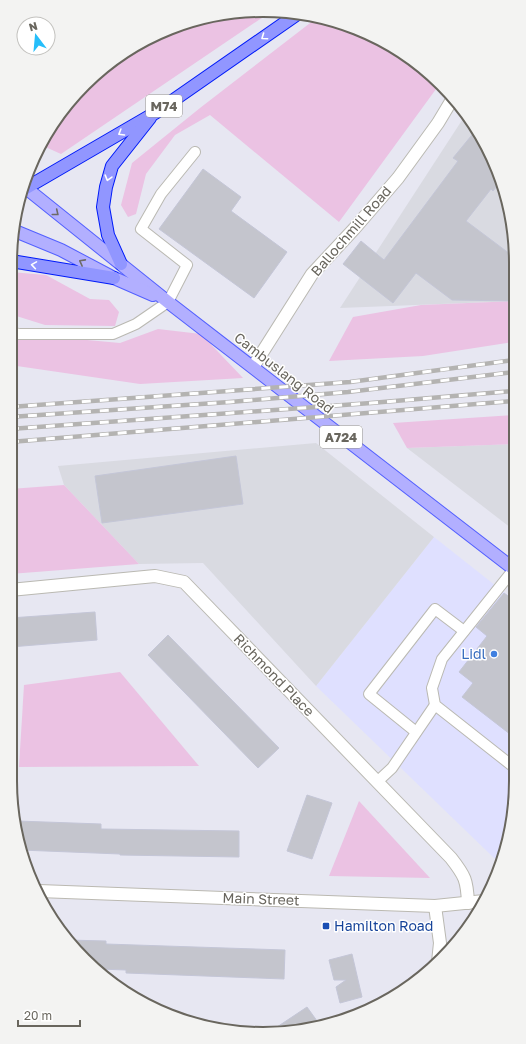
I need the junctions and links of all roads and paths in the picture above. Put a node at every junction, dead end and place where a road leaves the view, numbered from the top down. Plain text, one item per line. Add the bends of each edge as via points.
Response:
1 (291, 19) edge
2 (450, 103) edge
3 (155, 112) junction
4 (195, 152) dead end
5 (29, 186) edge
6 (28, 190) edge
7 (19, 233) edge
8 (17, 262) edge
9 (121, 264) junction
10 (114, 278) junction
11 (168, 302) junction
12 (17, 334) edge
13 (253, 367) junction
14 (509, 566) edge
15 (509, 576) edge
16 (17, 589) edge
17 (464, 631) junction
18 (435, 705) junction
19 (416, 732) junction
20 (509, 763) edge
21 (378, 781) junction
22 (43, 891) edge
23 (477, 902) edge
24 (468, 903) junction
25 (435, 906) junction
26 (439, 953) edge

1 -> 3 highway, M74
2 - 13 street, Ballochmill Road via 398,178 312,274
3 -> 5 highway, M74
3 -> 9 highway, M74 via 112,166 106,187 103,207 108,235
4 - 11 lane via 161,194 141,229 187,265
6 -> 9 main road, Cambuslang Road / A724
10 -> 7 main road, Cambuslang Road / A724 via 61,250
10 -> 8 highway
9 - 11 main road, Cambuslang Road / A724
10 - 11 main road, Cambuslang Road / A724
11 - 12 lane via 136,324 113,334
11 - 13 main road, Cambuslang Road / A724
13 - 14 main road, Cambuslang Road / A724
15 - 17 lane
16 - 21 street, Richmond Place via 155,576 184,582
17 - 18 lane via 442,659 432,688
17 - 19 lane via 435,609 369,694
18 - 19 lane
18 - 20 lane
19 - 21 lane via 392,768
21 - 24 street, Richmond Place via 463,873
22 - 25 street, Main Street
23 - 24 street, Main Street
24 - 25 street, Main Street
25 - 26 street

